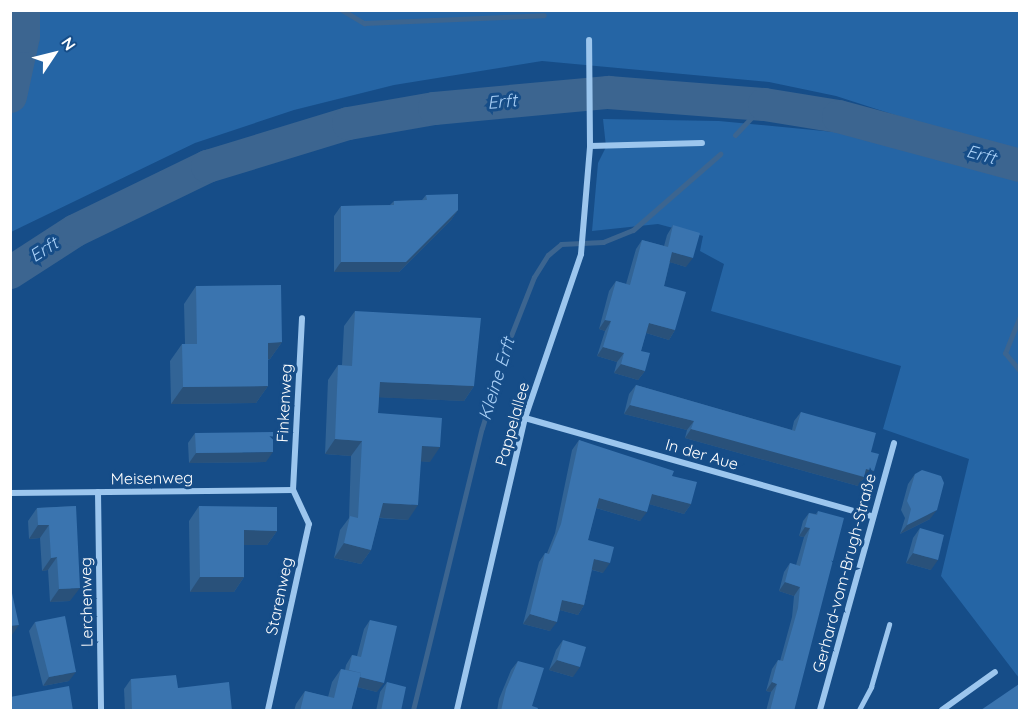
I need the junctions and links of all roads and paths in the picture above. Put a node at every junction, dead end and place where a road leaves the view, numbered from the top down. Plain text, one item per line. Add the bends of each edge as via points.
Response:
1 (589, 40) dead end
2 (702, 143) dead end
3 (590, 146) junction
4 (302, 318) dead end
5 (525, 418) junction
6 (894, 442) dead end
7 (293, 490) junction
8 (98, 492) junction
9 (10, 493) edge
10 (872, 516) junction
11 (890, 625) dead end
12 (995, 672) dead end
13 (101, 711) edge
14 (268, 711) edge
15 (457, 711) edge
16 (820, 711) edge
17 (859, 711) edge
18 (942, 711) edge

1 - 3 street, Pappelallee
2 - 3 street
3 - 5 street, Pappelallee via 581,254
4 - 7 street, Finkenweg
5 - 10 street, In der Aue
5 - 15 street, Pappelallee
6 - 10 street, Gerhard-vom-Brugh-Straße
7 - 8 street, Meisenweg
7 - 14 street, Starenweg via 309,524
8 - 9 street, Meisenweg
8 - 13 street, Lerchenweg
10 - 16 street, Gerhard-vom-Brugh-Straße
11 - 17 lane via 871,687
12 - 18 street

